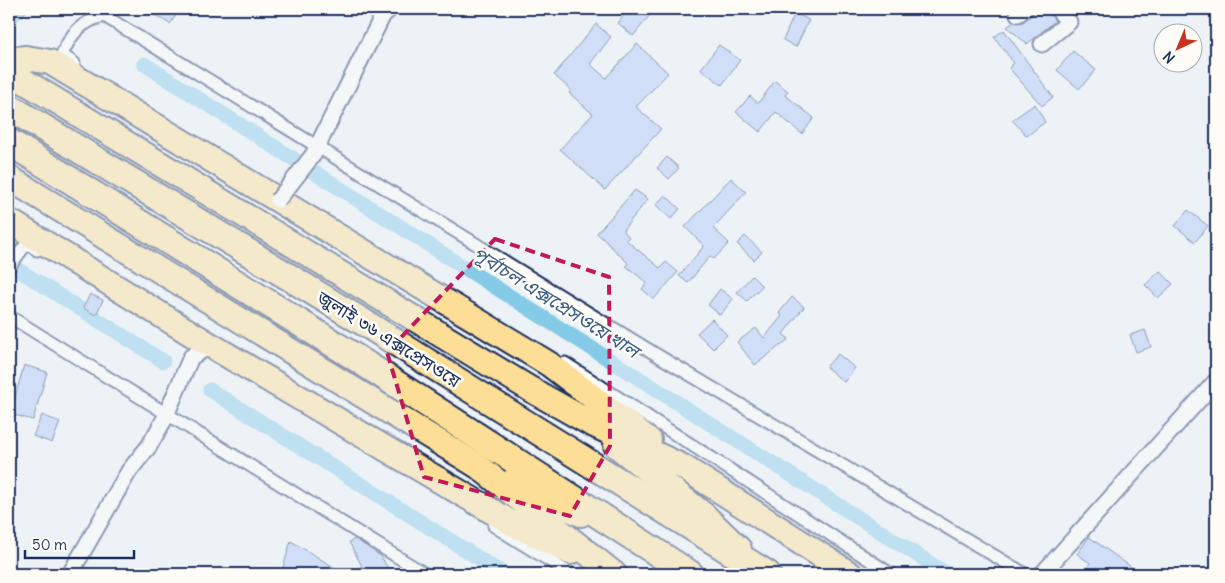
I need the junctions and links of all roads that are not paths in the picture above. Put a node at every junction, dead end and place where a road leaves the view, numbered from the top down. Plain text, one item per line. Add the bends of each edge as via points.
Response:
1 (1057, 9) edge
2 (385, 11) edge
3 (99, 12) edge
4 (1042, 44) dead end
5 (9, 60) edge
6 (9, 72) edge
7 (9, 107) edge
8 (9, 142) edge
9 (315, 151) junction
10 (9, 178) edge
11 (281, 196) junction
12 (9, 222) edge
13 (9, 267) edge
14 (9, 316) edge
15 (207, 347) junction
16 (1216, 381) edge
17 (166, 414) junction
18 (590, 423) junction
19 (478, 466) junction
20 (683, 467) junction
21 (633, 537) junction
22 (765, 573) edge
23 (70, 574) edge
24 (425, 574) edge
25 (570, 574) edge
26 (612, 574) edge
27 (690, 574) edge
28 (850, 574) edge
29 (891, 574) edge
30 (1023, 574) edge
31 (1042, 574) edge

1 - 4 street via 1069,22
2 - 9 street
3 - 9 street
3 - 11 street via 86,20 68,41 62,56
5 - 11 main road via 26,58 50,62
6 - 18 main road via 380,300
7 - 22 highway, জুলাই ৩৬ এক্সপ্রেসওয়ে
8 - 21 highway, জুলাই ৩৬ এক্সপ্রেসওয়ে via 350,354
9 - 11 street, bridge
9 - 30 street
10 - 19 main road
11 - 20 main road via 549,364
11 - 29 street via 561,360
12 - 15 main road
13 - 15 street via 27,243
14 - 17 street
15 - 17 street via 186,364
15 - 25 street
15 - 26 main road via 510,522
16 - 31 street
17 - 23 street
17 - 24 street
18 - 20 main road
18 - 22 main road via 705,516
19 - 21 main road
19 - 26 main road
20 - 28 main road
21 - 27 highway, জুলাই ৩৬ এক্সপ্রেসওয়ে

